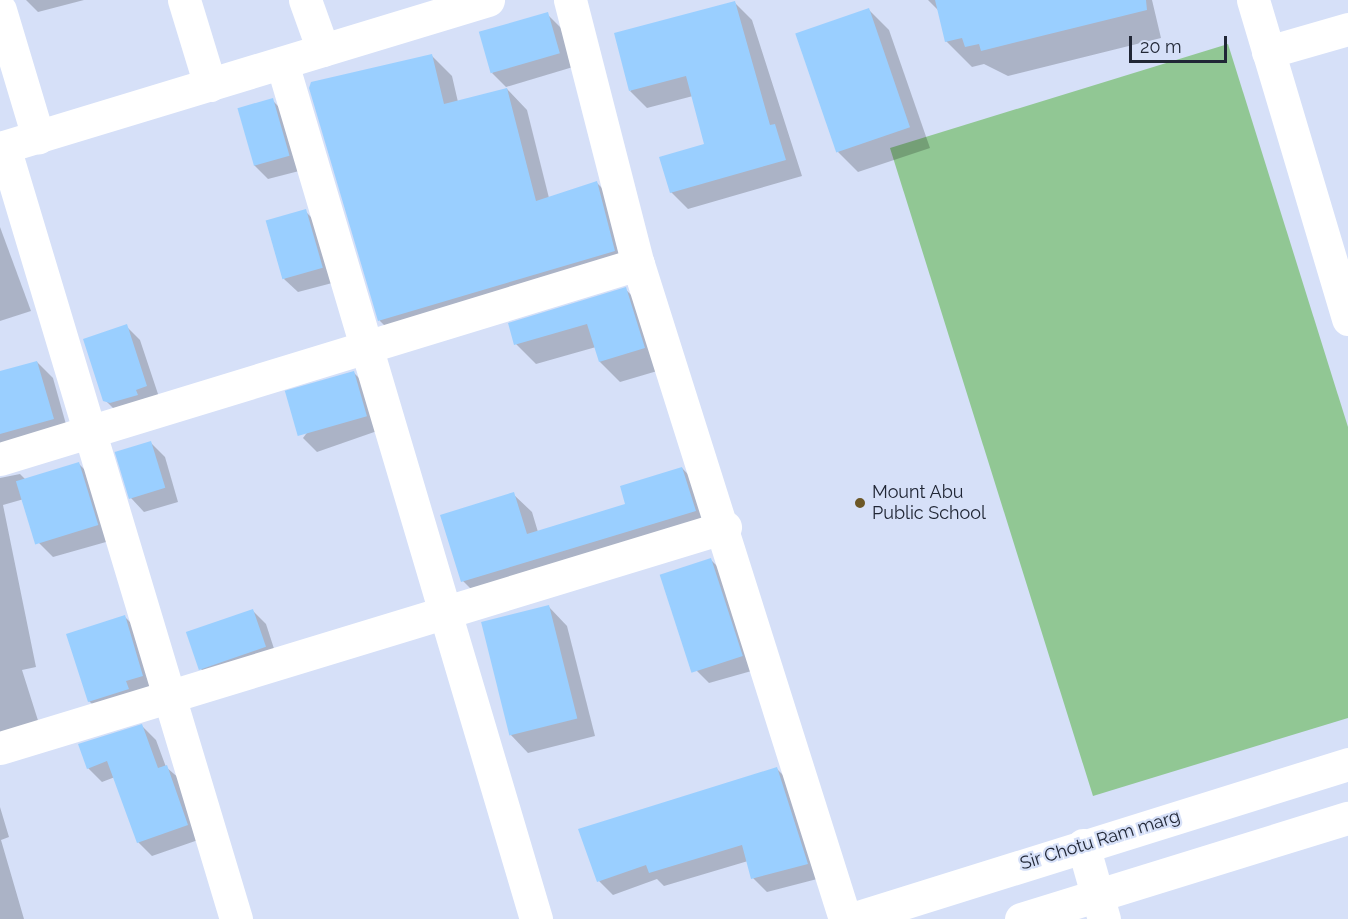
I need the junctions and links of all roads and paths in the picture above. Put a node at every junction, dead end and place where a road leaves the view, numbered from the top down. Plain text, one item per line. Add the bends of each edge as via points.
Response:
1 (184, 0) edge
2 (305, 0) edge
3 (488, 0) edge
4 (570, 0) edge
5 (1252, 0) edge
6 (0, 10) edge
7 (1348, 29) edge
8 (323, 50) junction
9 (1268, 52) junction
10 (282, 63) junction
11 (210, 85) junction
12 (38, 137) junction
13 (2, 147) edge
14 (638, 264) junction
15 (1348, 319) edge
16 (368, 347) junction
17 (89, 432) junction
18 (0, 459) edge
19 (725, 527) junction
20 (445, 612) junction
21 (169, 697) junction
22 (0, 748) edge
23 (1348, 764) edge
24 (1348, 818) edge
25 (1083, 845) junction
26 (1101, 907) edge
27 (236, 919) edge
28 (536, 919) edge
29 (845, 919) edge
30 (852, 919) edge
31 (1022, 919) edge

1 - 11 street
2 - 8 street
3 - 8 street
4 - 14 street
5 - 9 street
6 - 12 street
7 - 9 street
8 - 10 street
9 - 15 street
10 - 11 street
10 - 16 street
11 - 12 street
12 - 13 street
13 - 17 street
14 - 16 street
14 - 19 street
16 - 17 street
16 - 20 street
17 - 18 street
17 - 21 street
19 - 20 street
19 - 29 street via 791,761
20 - 21 street
20 - 28 street
21 - 22 street
21 - 27 street
23 - 25 street, Sir Chotu Ram marg
24 - 26 street
25 - 26 street
25 - 30 street, Sir Chotu Ram marg
26 - 31 street

